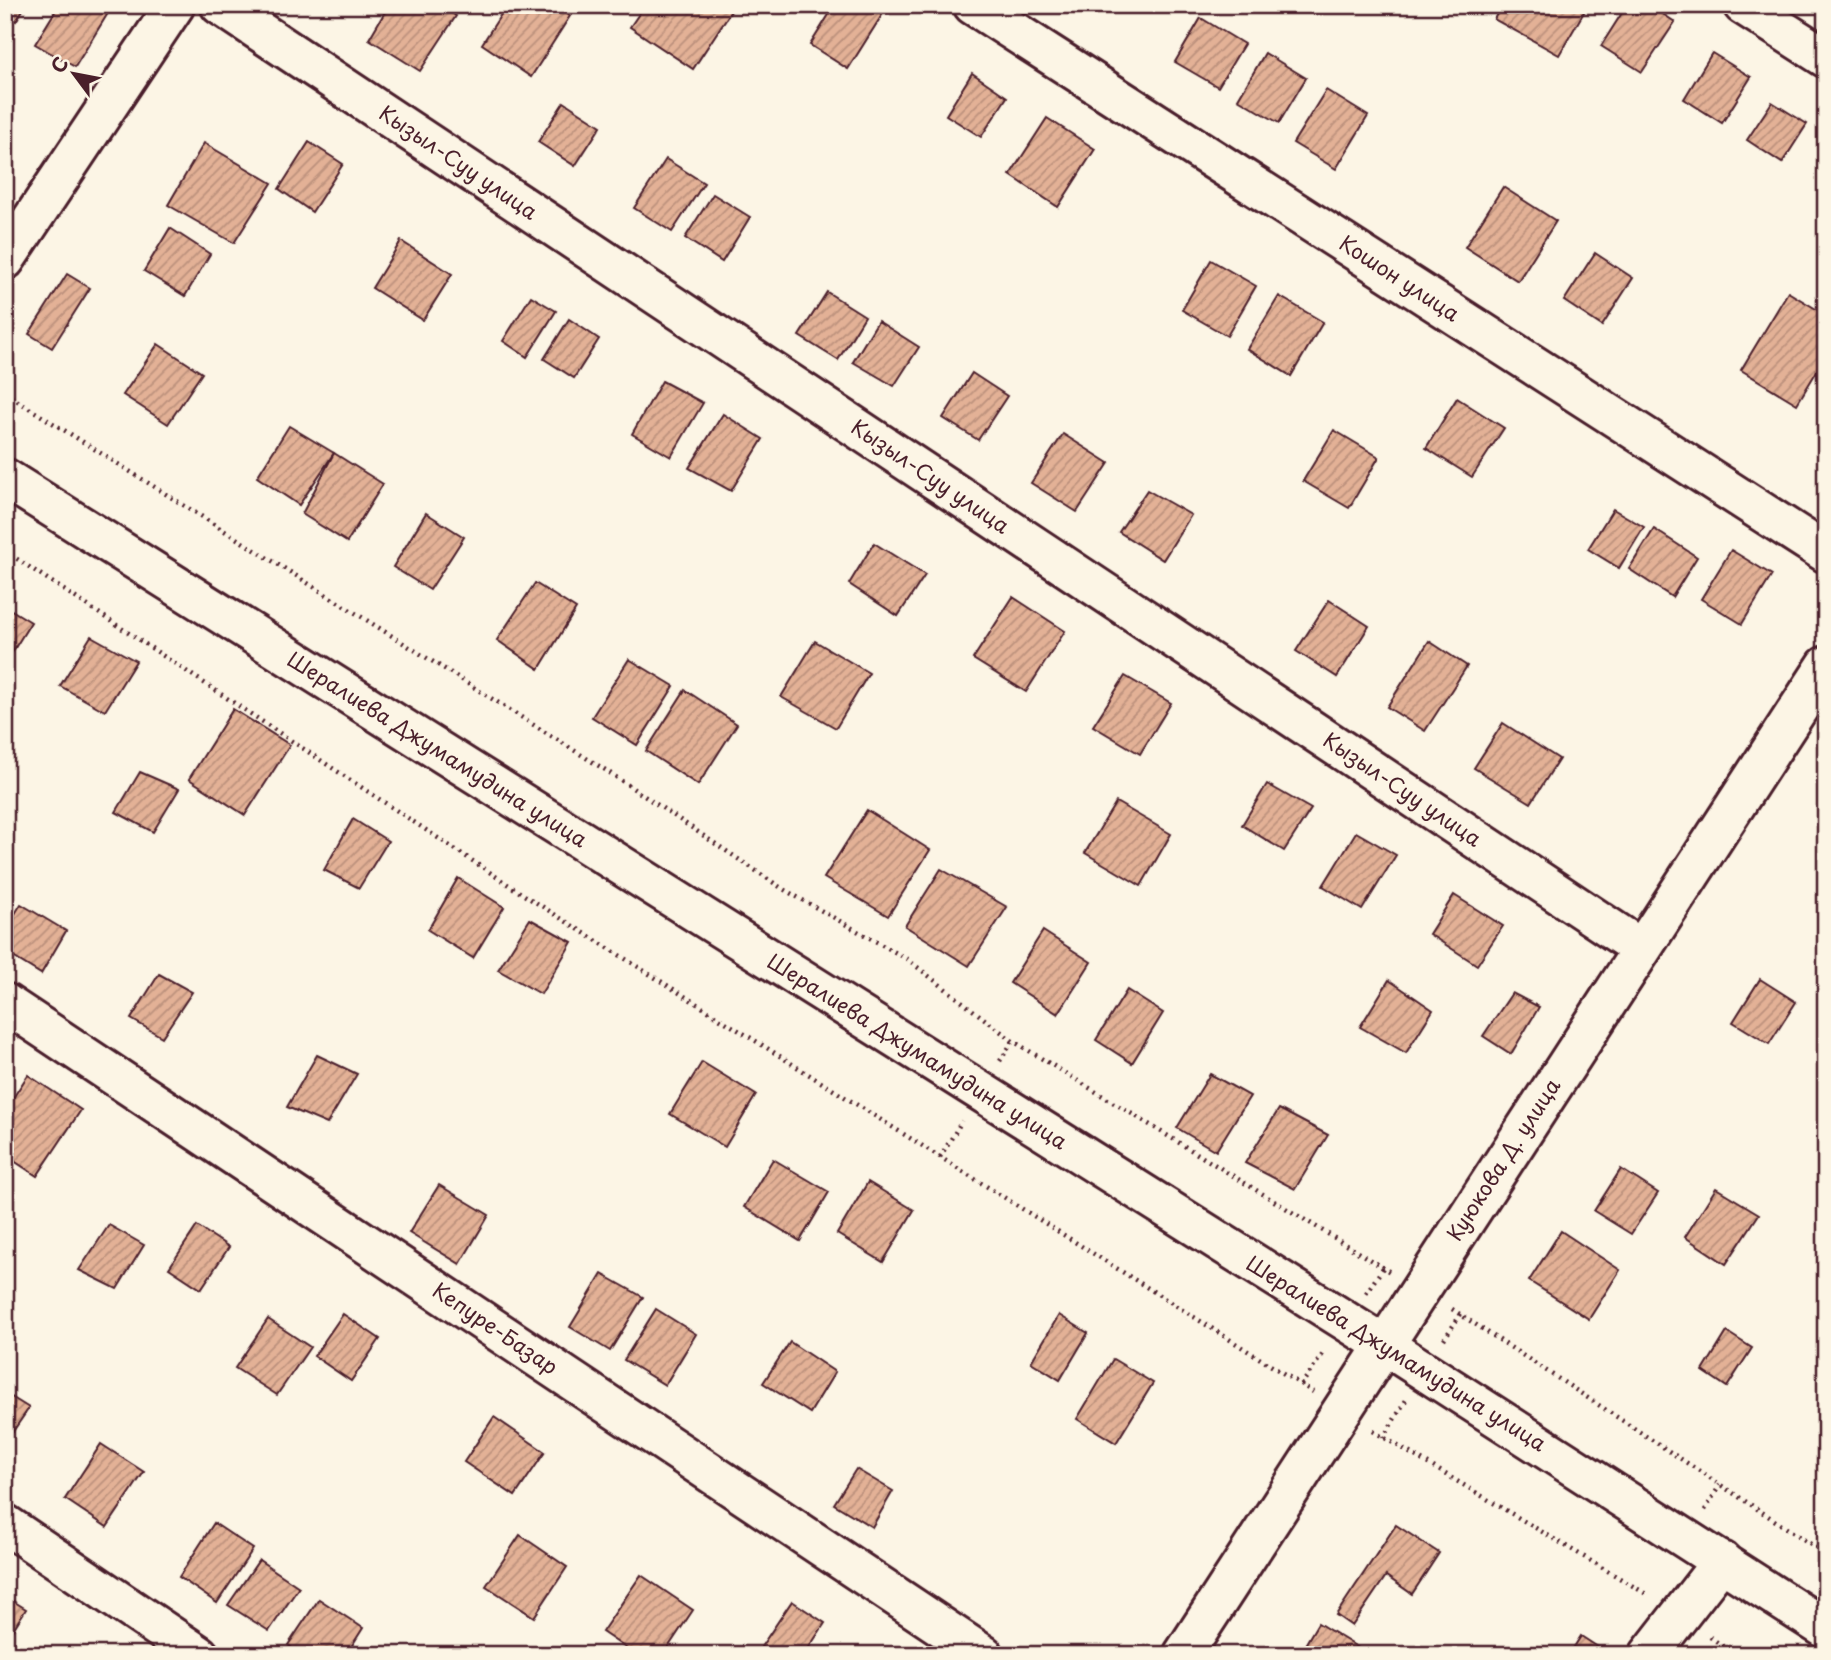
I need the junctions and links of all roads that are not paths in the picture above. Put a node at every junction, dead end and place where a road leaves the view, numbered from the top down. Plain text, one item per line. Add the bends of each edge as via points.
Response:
1 (175, 5) edge
2 (219, 5) edge
3 (973, 5) edge
4 (1743, 5) edge
5 (1826, 58) edge
6 (5, 260) edge
7 (5, 478) edge
8 (1826, 553) edge
9 (1826, 666) edge
10 (1640, 948) junction
11 (5, 1003) edge
12 (1384, 1345) junction
13 (5, 1524) edge
14 (1721, 1561) junction
15 (1826, 1629) edge
16 (199, 1655) edge
17 (984, 1655) edge
18 (1183, 1655) edge
19 (1650, 1655) edge

1 - 6 street
2 - 10 street, Кызыл-Суу улица
3 - 8 street, Кошон улица
4 - 5 street
7 - 12 street, Шералиева Джумамудина улица
9 - 10 street, Куюкова Д. улица
10 - 12 street, Куюкова Д. улица
11 - 17 street, Кепуре-Базар
12 - 14 street, Шералиева Джумамудина улица
12 - 18 street, Куюкова Д. улица
13 - 16 street
14 - 15 street, Шералиева Джумамудина улица
14 - 19 street

